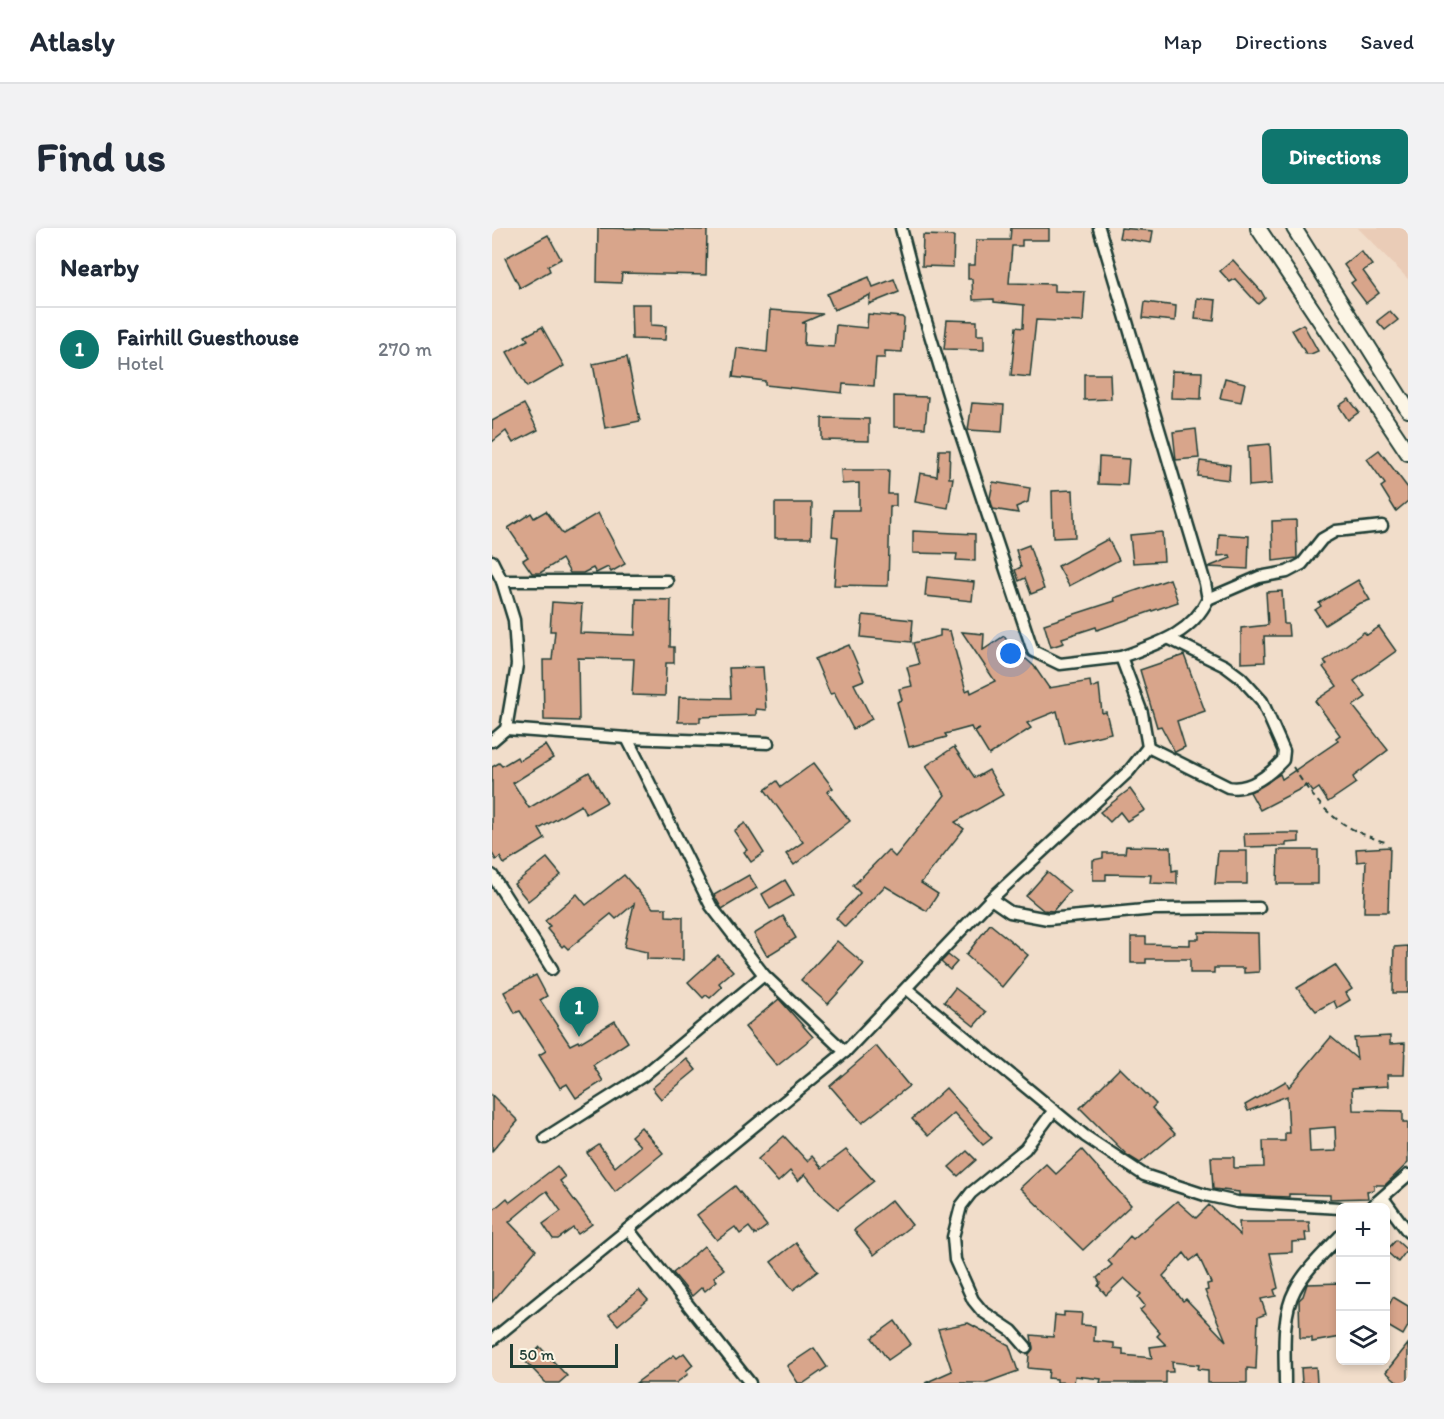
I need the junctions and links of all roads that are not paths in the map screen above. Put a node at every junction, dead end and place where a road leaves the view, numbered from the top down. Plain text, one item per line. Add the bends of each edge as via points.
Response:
1 (901, 228) edge
2 (1099, 228) edge
3 (1258, 228) edge
4 (1293, 228) edge
5 (1408, 410) edge
6 (1408, 453) edge
7 (1382, 526) dead end
8 (492, 561) edge
9 (502, 581) junction
10 (668, 581) dead end
11 (1208, 599) junction
12 (1170, 639) junction
13 (1121, 657) junction
14 (506, 729) junction
15 (627, 738) junction
16 (492, 741) edge
17 (768, 743) dead end
18 (1148, 747) junction
19 (492, 875) edge
20 (991, 899) junction
21 (1259, 908) dead end
22 (552, 969) dead end
23 (764, 975) junction
24 (907, 989) junction
25 (845, 1052) junction
26 (1054, 1110) junction
27 (545, 1138) dead end
28 (1408, 1175) edge
29 (1383, 1198) junction
30 (1376, 1203) edge
31 (1336, 1208) edge
32 (628, 1229) junction
33 (1408, 1232) edge
34 (1336, 1241) edge
35 (492, 1340) edge
36 (1026, 1347) dead end
37 (750, 1383) edge
38 (1285, 1383) edge

1 - 13 street via 955,417 1033,651 1060,664
2 - 11 street
3 - 6 street
4 - 5 street
7 - 11 street via 1336,531 1322,539 1302,564 1287,572 1259,577
8 - 9 street
9 - 10 street
9 - 14 street via 514,621 517,665
11 - 12 street via 1191,623
12 - 13 street
12 - 18 street via 1224,666 1257,693 1284,752 1283,760 1259,780 1240,789 1228,788
13 - 18 street via 1142,713
14 - 15 street
14 - 16 street
15 - 17 street
15 - 23 street via 711,906
18 - 20 street via 1129,771
19 - 22 street
20 - 21 street via 1010,912 1048,919 1155,909
20 - 24 street
23 - 25 street
23 - 27 street via 643,1076
24 - 25 street
24 - 26 street
25 - 32 street
26 - 31 street via 1144,1175 1237,1202
26 - 36 street via 1025,1149 971,1193 961,1206 953,1237 955,1260 973,1300
28 - 29 street
29 - 30 street
29 - 33 street
32 - 35 street
32 - 37 street
34 - 38 street via 1294,1291 1286,1324

